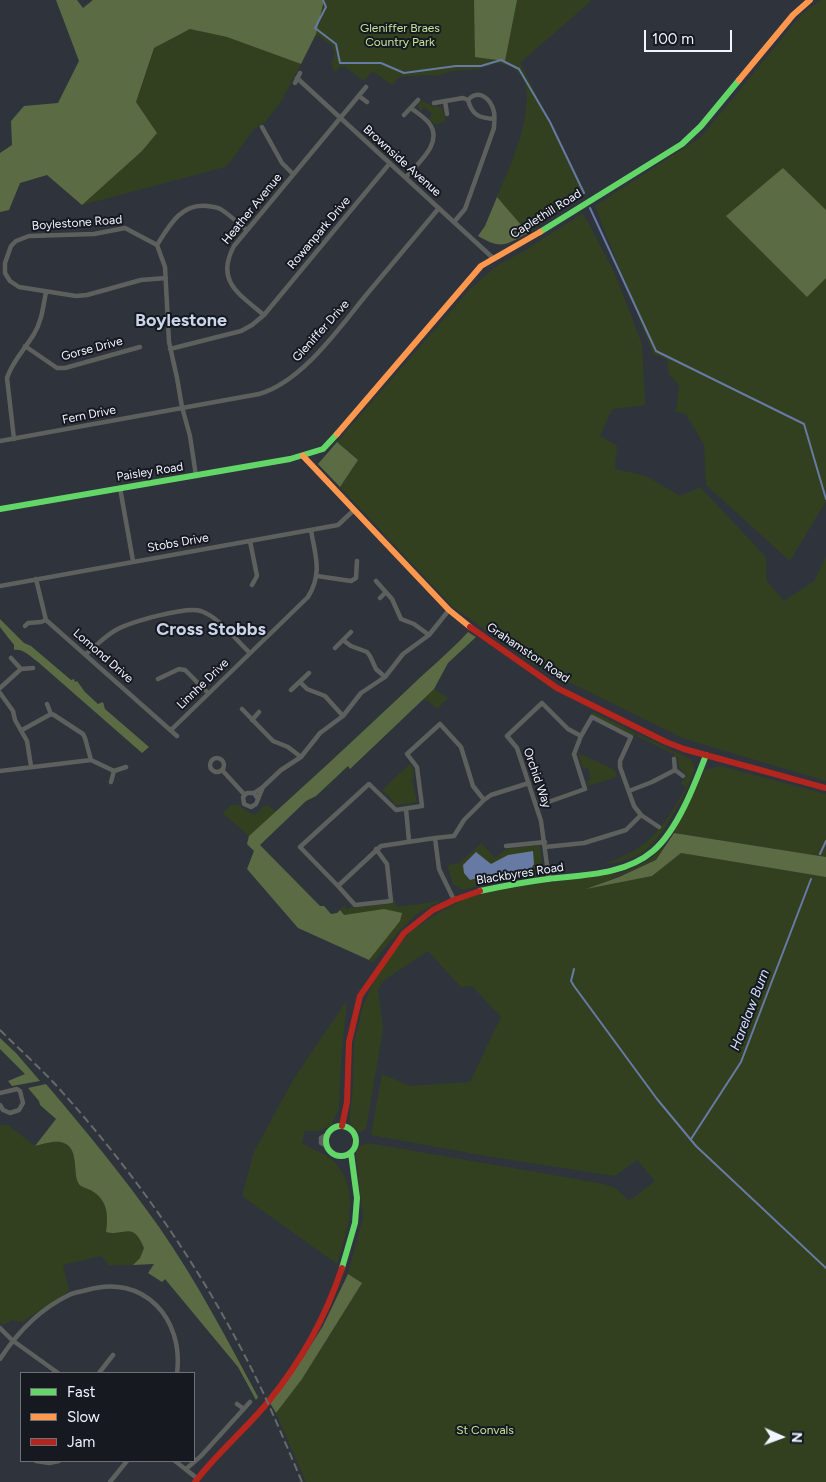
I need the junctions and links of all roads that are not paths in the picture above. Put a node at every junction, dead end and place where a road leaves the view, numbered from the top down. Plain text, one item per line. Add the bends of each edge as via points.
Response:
1 (810, 0) edge
2 (300, 72) dead end
3 (366, 87) dead end
4 (359, 96) junction
5 (418, 100) dead end
6 (468, 100) junction
7 (445, 101) junction
8 (367, 102) dead end
9 (434, 103) dead end
10 (411, 108) junction
11 (447, 114) dead end
12 (404, 116) dead end
13 (340, 118) junction
14 (494, 119) junction
15 (262, 127) dead end
16 (271, 128) dead end
17 (265, 132) junction
18 (390, 163) junction
19 (293, 174) junction
20 (406, 177) junction
21 (439, 208) junction
22 (454, 222) junction
23 (247, 230) junction
24 (157, 245) junction
25 (493, 258) junction
26 (166, 278) junction
27 (46, 292) junction
28 (264, 315) junction
29 (25, 346) junction
30 (140, 347) dead end
31 (170, 349) junction
32 (182, 407) junction
33 (14, 439) junction
34 (0, 442) edge
35 (303, 456) junction
36 (196, 476) junction
37 (120, 488) junction
38 (0, 509) edge
39 (354, 510) junction
40 (311, 530) junction
41 (250, 541) junction
42 (357, 560) dead end
43 (133, 561) junction
44 (317, 576) junction
45 (36, 579) junction
46 (376, 582) dead end
47 (252, 585) dead end
48 (0, 586) edge
49 (386, 592) junction
50 (380, 598) dead end
51 (449, 610) junction
52 (46, 620) junction
53 (25, 626) dead end
54 (352, 632) dead end
55 (429, 635) junction
56 (343, 640) junction
57 (335, 648) dead end
58 (250, 653) junction
59 (86, 654) junction
60 (10, 658) dead end
61 (33, 668) dead end
62 (21, 670) junction
63 (309, 673) dead end
64 (385, 677) junction
65 (158, 679) dead end
66 (300, 682) junction
67 (0, 688) edge
68 (291, 690) dead end
69 (0, 693) edge
70 (208, 693) junction
71 (47, 704) dead end
72 (242, 709) dead end
73 (259, 712) dead end
74 (51, 714) junction
75 (343, 716) junction
76 (252, 720) junction
77 (22, 730) junction
78 (171, 730) junction
79 (177, 736) dead end
80 (581, 736) junction
81 (706, 755) junction
82 (300, 757) junction
83 (674, 759) dead end
84 (91, 760) junction
85 (31, 766) junction
86 (126, 767) dead end
87 (222, 770) dead end
88 (675, 770) junction
89 (0, 771) edge
90 (114, 771) junction
91 (683, 776) dead end
92 (112, 782) dead end
93 (528, 783) junction
94 (263, 787) junction
95 (826, 788) edge
96 (629, 791) junction
97 (254, 793) junction
98 (244, 794) junction
99 (258, 799) junction
100 (484, 800) junction
101 (255, 805) junction
102 (536, 806) junction
103 (259, 809) dead end
104 (406, 809) junction
105 (641, 815) junction
106 (659, 827) dead end
107 (435, 838) junction
108 (409, 841) junction
109 (545, 844) junction
110 (506, 846) dead end
111 (376, 849) junction
112 (549, 880) junction
113 (338, 886) junction
114 (454, 900) junction
115 (0, 1093) edge
116 (0, 1105) edge
117 (342, 1126) junction
118 (351, 1153) junction
119 (0, 1328) edge
120 (12, 1340) junction
121 (113, 1355) dead end
122 (0, 1359) edge
123 (57, 1372) edge
124 (100, 1372) edge
125 (177, 1372) edge
126 (250, 1402) dead end
127 (237, 1404) dead end
128 (244, 1409) junction
129 (195, 1461) edge
130 (126, 1462) edge
131 (176, 1462) edge
132 (194, 1462) edge
133 (186, 1469) junction
134 (196, 1480) edge
135 (110, 1482) edge

1 - 25 main road, Caplethill Road via 793,15 701,126 682,144
2 - 13 street, Brownside Avenue via 296,81
3 - 4 street, Heather Avenue
4 - 8 street
4 - 13 street, Heather Avenue
5 - 10 street
6 - 7 street
6 - 14 street via 475,114 484,119
6 - 14 street via 476,94 486,98 493,109
7 - 9 street
7 - 11 street
10 - 12 street
10 - 20 street via 429,123 434,141
13 - 18 street, Brownside Avenue
13 - 19 street, Heather Avenue
14 - 22 street via 494,128 465,209
15 - 17 street
16 - 17 street
17 - 19 street via 282,163
18 - 20 street, Brownside Avenue
18 - 28 street, Rowanpark Drive
19 - 23 street, Heather Avenue
20 - 21 street, Brownside Avenue
21 - 22 street, Brownside Avenue
21 - 32 street, Gleniffer Drive via 325,345 294,376 270,391
22 - 25 street, Brownside Avenue
23 - 24 street via 221,210 203,206 191,208 173,221
23 - 28 street, Heather Avenue via 229,255 227,272 233,289
24 - 26 street
24 - 27 street, Boylestone Road via 125,228 94,234 22,238 11,246 5,272 19,287
25 - 35 main road, Caplethill Road via 472,275 330,442 323,449
26 - 27 street, Boylestone Road via 142,280 87,295
26 - 31 street
27 - 29 street via 41,319
28 - 31 street, Rowanpark Drive via 241,331
29 - 30 street, Gorse Drive via 56,368
29 - 33 street via 7,378
31 - 32 street
32 - 33 street, Fern Drive
32 - 36 street
33 - 34 street, Fern Drive
35 - 36 main road, Paisley Road
35 - 39 main road, Grahamston Road
36 - 37 main road, Paisley Road
37 - 38 main road, Paisley Road
37 - 43 street
39 - 40 street, Stobs Drive via 338,525
39 - 51 main road, Grahamston Road
40 - 41 street, Stobs Drive
40 - 44 street, Linnhe Drive
41 - 43 street, Stobs Drive
41 - 47 street via 257,576
42 - 44 street via 356,578 351,581
43 - 45 street, Stobs Drive
44 - 58 street, Linnhe Drive via 308,597
45 - 48 street, Stobs Drive
45 - 52 street
46 - 49 street
49 - 50 street
49 - 55 street via 401,618
51 - 55 street
51 - 81 main road, Grahamston Road via 557,688 666,742
52 - 53 street
52 - 59 street, Lomond Drive
54 - 56 street
55 - 64 street via 403,654
56 - 57 street
56 - 64 street via 367,652 376,669
58 - 59 street via 212,617 191,609 120,628
58 - 70 street, Linnhe Drive
59 - 78 street, Lomond Drive
60 - 62 street
61 - 62 street
62 - 67 street
63 - 66 street
64 - 75 street via 361,693
65 - 70 street via 185,670
66 - 68 street
66 - 75 street via 307,689 325,696
69 - 77 street
70 - 78 street, Linnhe Drive
71 - 74 street
72 - 76 street
73 - 76 street
74 - 77 street
74 - 84 street via 83,734
75 - 82 street via 320,733
76 - 82 street via 273,741
77 - 85 street via 28,741
78 - 79 street, Lomond Drive
80 - 93 street, Orchid Way via 568,729 542,704 507,736 517,748
80 - 96 street via 592,717 631,737 620,761
80 - 102 street via 574,754 585,790
81 - 95 main road, Grahamston Road
81 - 112 main road, Blackbyres Road via 672,829 654,851 617,870
82 - 94 street
83 - 88 street
84 - 85 street
84 - 90 street
85 - 89 street
86 - 90 street
87 - 98 street
88 - 91 street
88 - 96 street
90 - 92 street
93 - 100 street
93 - 102 street, Orchid Way
94 - 97 street
94 - 99 street
96 - 105 street
97 - 98 street
97 - 99 street
98 - 101 street via 244,804
99 - 101 street
100 - 104 street via 473,786 461,746 440,724 407,754 417,767 422,806
100 - 107 street via 464,820 454,836
101 - 103 street
102 - 109 street, Orchid Way
104 - 108 street
104 - 113 street via 392,808 369,784 301,845
105 - 106 street
105 - 109 street via 626,830 584,843
107 - 108 street
107 - 114 street via 440,869
108 - 111 street
109 - 110 street
109 - 112 street, Orchid Way
111 - 113 street
111 - 113 street via 386,864 391,901 355,905
112 - 114 main road, Blackbyres Road via 491,888
114 - 117 main road, Blackbyres Road via 433,910 404,933 360,996 349,1042 347,1102
115 - 116 street via 20,1090 23,1103 19,1110 10,1113
117 - 118 main road via 355,1134 356,1144
117 - 118 main road via 328,1134 327,1146 337,1156
118 - 134 main road via 357,1198 354,1230 321,1320 298,1360 266,1404
119 - 120 street
120 - 122 street
120 - 123 street
120 - 125 street via 34,1318 70,1294 111,1286 132,1290 150,1299 170,1322 179,1357
121 - 124 street
126 - 128 street
127 - 128 street
128 - 129 street
130 - 135 street
131 - 133 street
132 - 133 street
133 - 134 street

